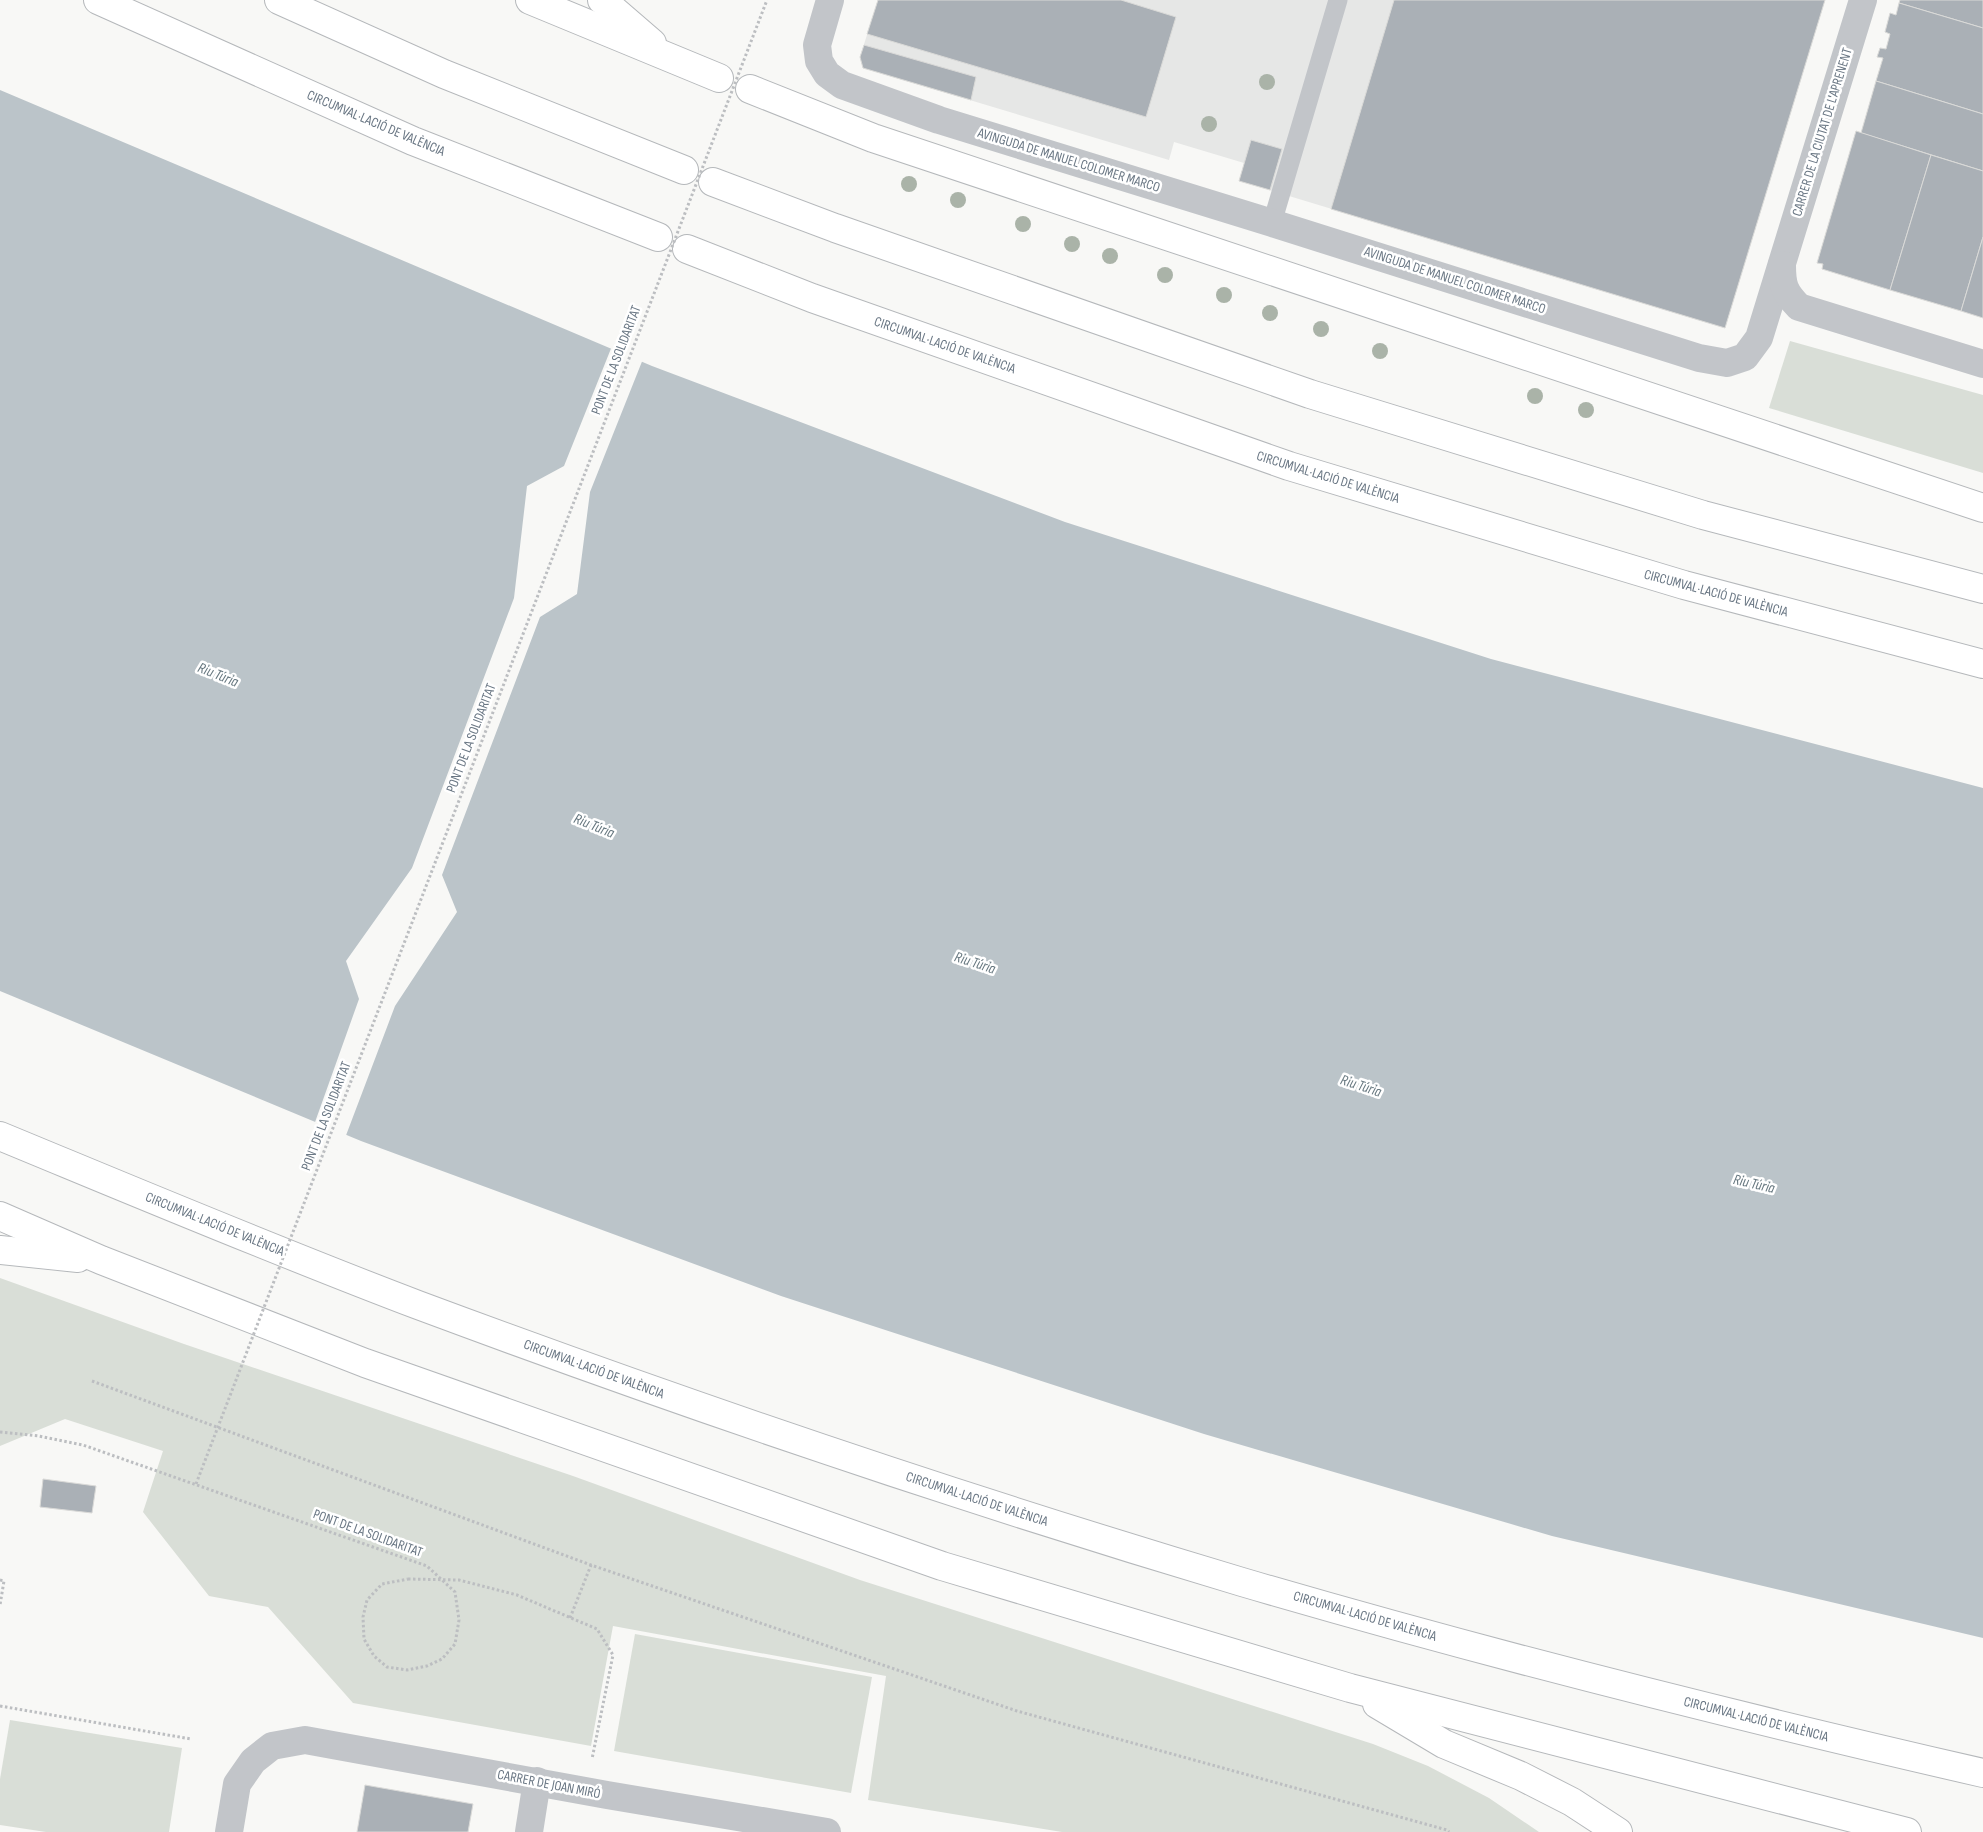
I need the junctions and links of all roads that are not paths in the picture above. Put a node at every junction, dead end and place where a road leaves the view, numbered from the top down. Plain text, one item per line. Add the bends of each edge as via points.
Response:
1 (98, 0) edge
2 (279, 0) edge
3 (530, 0) edge
4 (602, 0) edge
5 (830, 0) edge
6 (1338, 0) edge
7 (1863, 0) edge
8 (670, 59) junction
9 (719, 78) dead end
10 (750, 89) dead end
11 (684, 170) dead end
12 (713, 182) dead end
13 (1272, 222) junction
14 (658, 237) dead end
15 (687, 249) dead end
16 (1782, 265) junction
17 (1983, 364) edge
18 (1983, 508) edge
19 (1983, 589) edge
20 (1983, 664) edge
21 (0, 1136) edge
22 (0, 1216) edge
23 (0, 1250) edge
24 (101, 1260) junction
25 (1350, 1688) junction
26 (1983, 1773) edge
27 (537, 1781) junction
28 (229, 1832) edge
29 (529, 1832) edge
30 (827, 1832) edge
31 (1618, 1832) edge
32 (1907, 1832) edge

1 - 14 highway, CIRCUMVAL·LACIÓ DE VALÈNCIA via 413,141
2 - 11 highway via 444,74
3 - 8 highway
4 - 8 highway
5 - 13 street, AVINGUDA DE MANUEL COLOMER MARCO via 818,45 819,61 842,85 939,120
6 - 13 lane
7 - 16 street, CARRER DE LA CIUTAT DE L'APRENENT
8 - 9 highway
10 - 18 highway via 873,138
12 - 19 highway via 1310,394 1703,515
13 - 16 street, AVINGUDA DE MANUEL COLOMER MARCO via 1699,358 1727,363 1745,356 1758,338
15 - 20 highway, CIRCUMVAL·LACIÓ DE VALÈNCIA via 812,298 1289,466 1684,585
16 - 17 street via 1782,283 1788,297 1799,307
21 - 26 highway, CIRCUMVAL·LACIÓ DE VALÈNCIA via 413,1303 684,1401 964,1496 1243,1582 1514,1658 1809,1733
22 - 24 highway
23 - 24 highway
24 - 25 highway via 365,1363 942,1566
25 - 31 highway via 1444,1744 1521,1776 1572,1802
25 - 32 highway
27 - 28 street, CARRER DE JOAN MIRÓ via 305,1740 272,1746 252,1761 237,1784
27 - 29 street
27 - 30 street, CARRER DE JOAN MIRÓ

